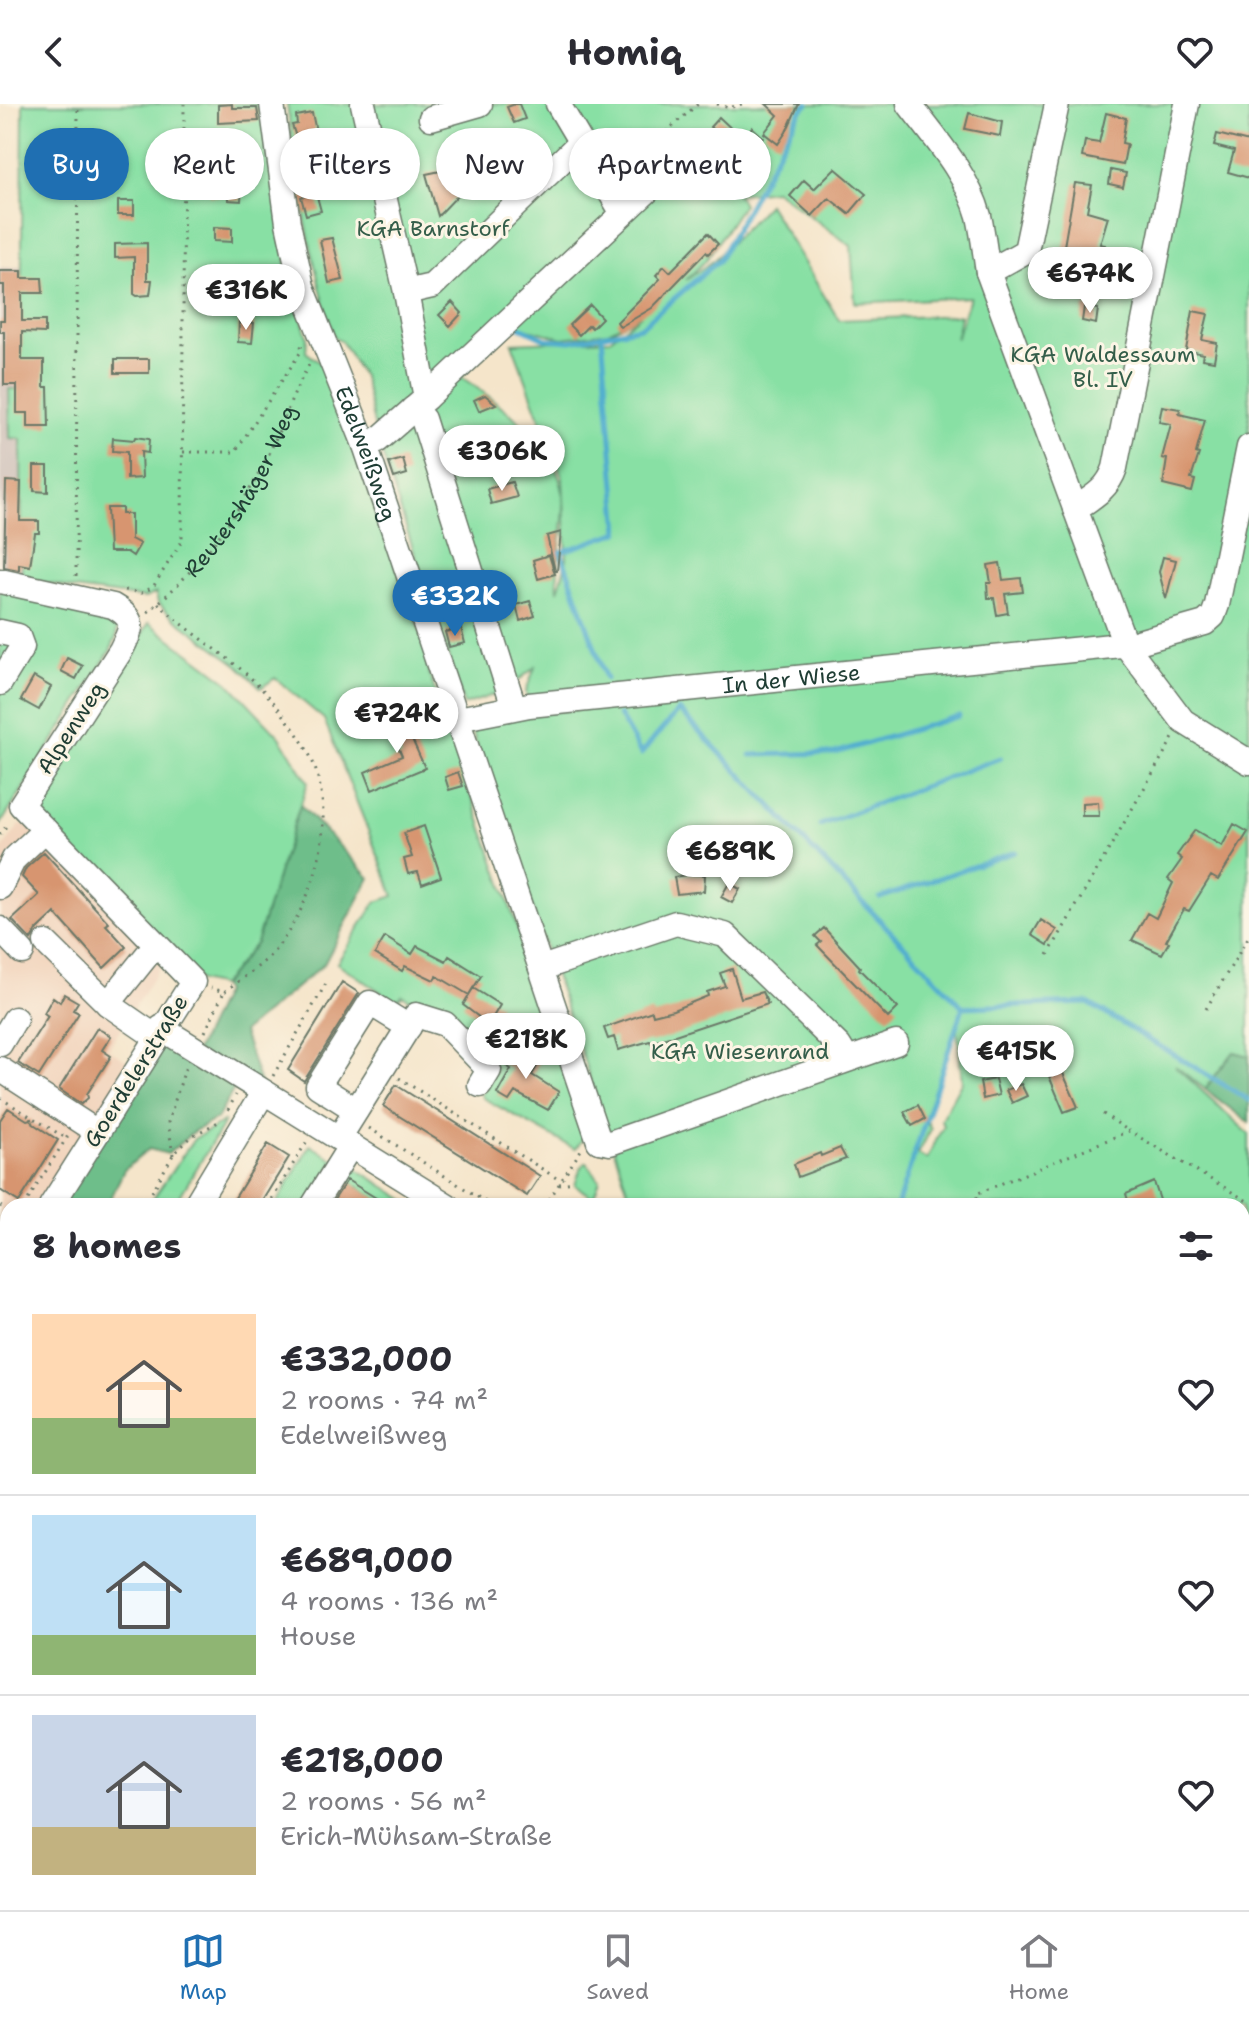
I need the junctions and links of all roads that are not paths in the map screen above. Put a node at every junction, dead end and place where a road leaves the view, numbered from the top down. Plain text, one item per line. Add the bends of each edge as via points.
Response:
1 (272, 104) edge
2 (363, 104) edge
3 (480, 104) edge
4 (558, 104) edge
5 (909, 104) edge
6 (1057, 104) edge
7 (1187, 104) edge
8 (431, 118) dead end
9 (572, 128) edge
10 (569, 154) edge
11 (615, 200) edge
12 (636, 200) edge
13 (622, 212) junction
14 (988, 272) junction
15 (406, 292) junction
16 (420, 404) junction
17 (365, 445) junction
18 (1249, 447) edge
19 (1075, 509) junction
20 (0, 581) edge
21 (0, 632) edge
22 (1125, 644) junction
23 (0, 683) edge
24 (514, 707) junction
25 (458, 719) junction
26 (1249, 762) edge
27 (21, 805) joint
28 (45, 830) junction
29 (0, 887) edge
30 (0, 929) edge
31 (46, 943) dead end
32 (156, 944) junction
33 (22, 952) dead end
34 (542, 968) junction
35 (108, 1004) junction
36 (15, 1019) dead end
37 (409, 1027) junction
38 (159, 1033) junction
39 (896, 1043) dead end
40 (0, 1044) edge
41 (847, 1059) junction
42 (0, 1069) edge
43 (480, 1085) dead end
44 (253, 1087) junction
45 (350, 1127) junction
46 (97, 1132) junction
47 (56, 1198) edge
48 (199, 1198) edge
49 (317, 1198) edge
50 (438, 1198) edge

1 - 17 street, Edelweißweg via 294,258 313,342
2 - 15 street
3 - 8 street
4 - 9 street
5 - 14 street via 970,194 979,215
6 - 14 street via 1026,251
7 - 19 street via 1115,468 1101,492
10 - 15 street via 432,286
11 - 13 street
12 - 13 street
13 - 16 street
14 - 19 street
15 - 16 street
16 - 17 street
16 - 24 street
17 - 25 street, Edelweißweg
18 - 22 street, In der Wiese via 1213,616 1205,623
19 - 22 street
20 - 27 street, Alpenweg via 75,590 113,606 131,622 121,650
21 - 23 street via 18,636 22,647
22 - 24 street, In der Wiese
22 - 26 street via 1183,721
24 - 25 street, In der Wiese
25 - 34 street, Edelweißweg
27 - 28 street, Goerdelerstraße
28 - 29 street via 14,859
28 - 32 street, Goerdelerstraße
30 - 33 street
31 - 35 street
32 - 35 street
32 - 38 street, Goerdelerstraße via 193,982
34 - 41 street via 676,923 725,935
34 - 41 street, Edelweißweg via 590,1146
35 - 38 street
36 - 40 street
37 - 43 street via 416,1015 445,1024 489,1070
37 - 45 street
37 - 45 street via 370,1003 318,1086
38 - 44 street
38 - 46 street, Goerdelerstraße
39 - 41 street
42 - 46 street
44 - 45 street via 318,1124
44 - 48 street
45 - 49 street
45 - 50 street
46 - 47 street, Goerdelerstraße

